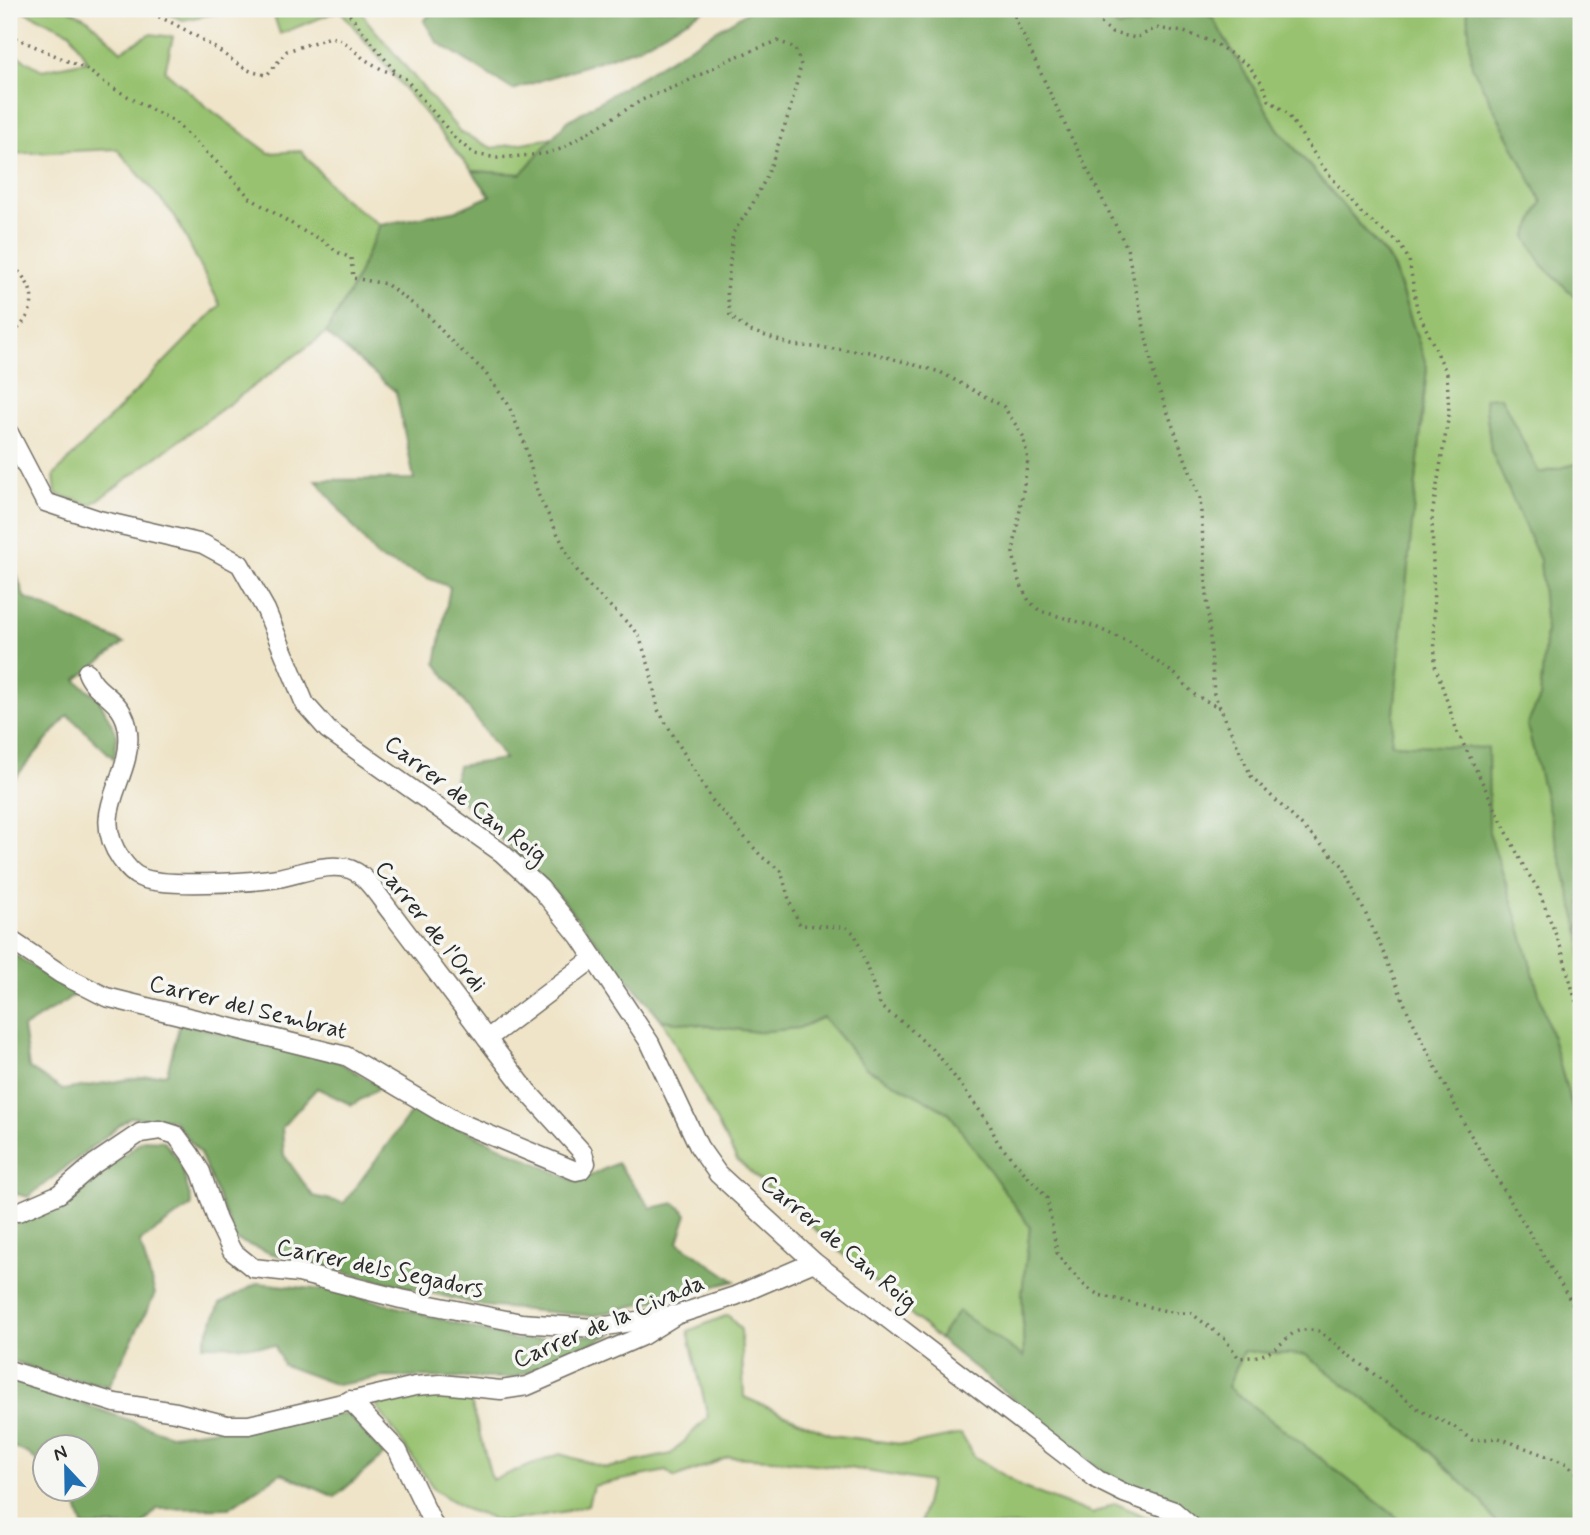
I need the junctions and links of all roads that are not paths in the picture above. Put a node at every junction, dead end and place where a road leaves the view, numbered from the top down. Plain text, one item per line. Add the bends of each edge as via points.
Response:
1 (9, 433) edge
2 (87, 672) dead end
3 (9, 939) edge
4 (594, 958) junction
5 (487, 1039) junction
6 (9, 1207) edge
7 (814, 1262) junction
8 (677, 1315) junction
9 (9, 1370) edge
10 (350, 1400) junction
11 (434, 1526) edge
12 (1191, 1526) edge

1 - 4 street, Carrer de Can Roig via 45,502 99,520 203,544 240,564 266,610 305,704 328,730 512,862 548,897
2 - 5 street, Carrer de l'Ordi via 116,702 127,724 127,750 107,823 111,842 134,874 154,881 231,883 330,867 356,872
3 - 5 street, Carrer del Sembrat via 61,974 106,996 346,1056 456,1121 570,1171 581,1170 586,1163 583,1153
4 - 5 street
4 - 7 street, Carrer de Can Roig via 650,1043 699,1147 718,1174
6 - 8 street, Carrer dels Segadors via 18,1212 59,1194 140,1133 160,1130 176,1136 190,1154 232,1251 253,1268 299,1273 521,1324 594,1328
7 - 8 street, Carrer de la Civada
7 - 12 street, Carrer de Can Roig via 1098,1480 1174,1511
8 - 10 street, Carrer de la Civada via 642,1336 527,1386 501,1390 426,1384
9 - 10 street, Carrer de la Civada via 115,1403 228,1425 249,1425
10 - 11 street via 398,1451

